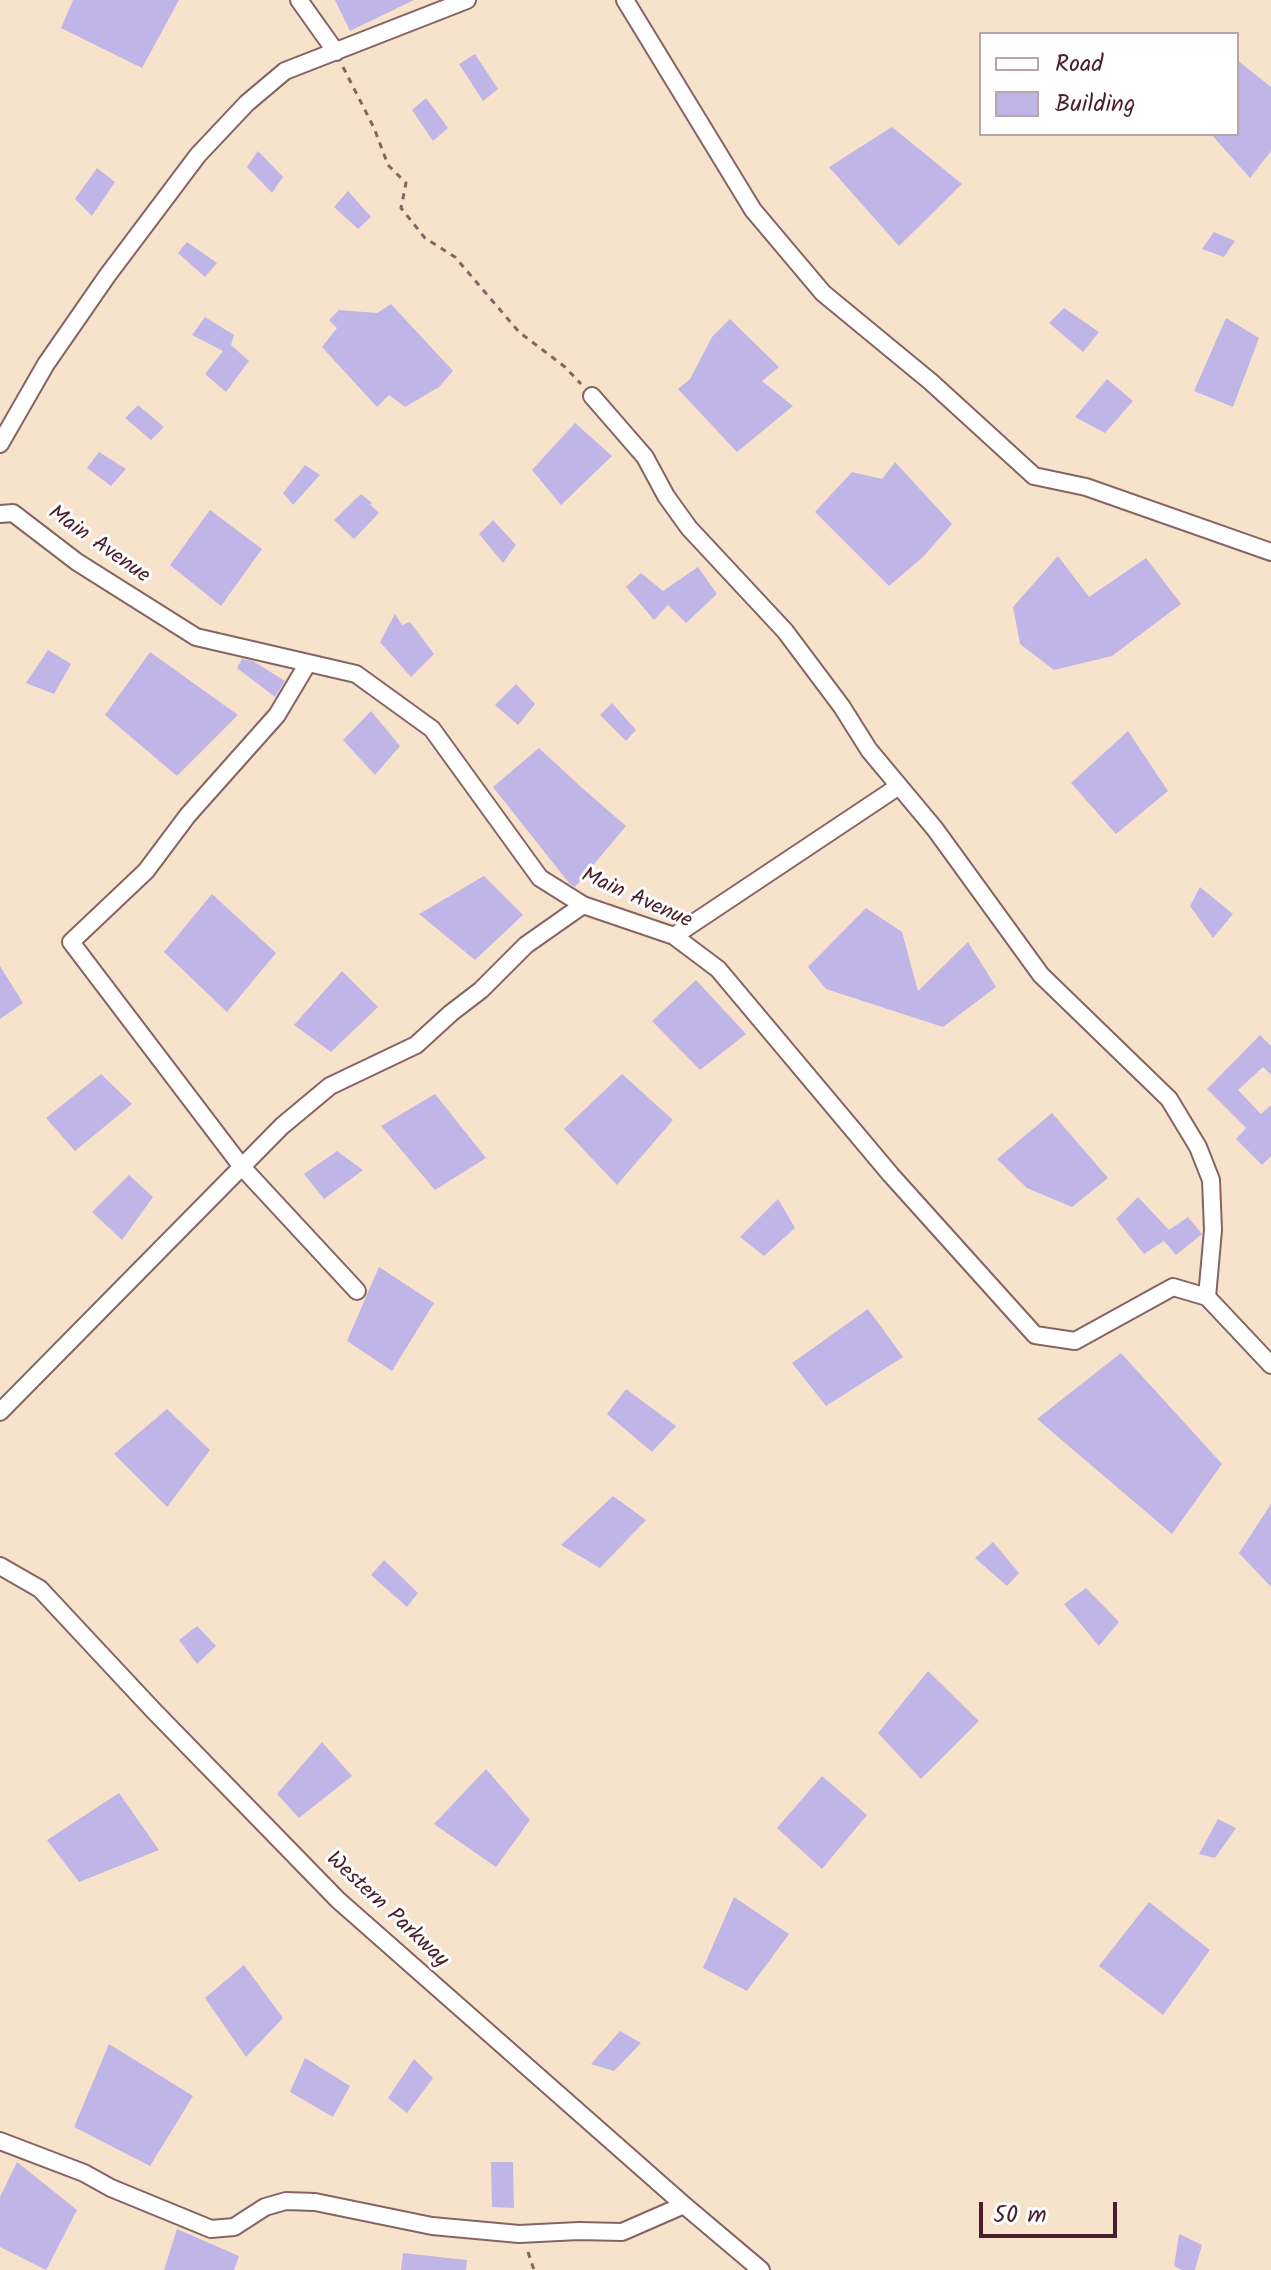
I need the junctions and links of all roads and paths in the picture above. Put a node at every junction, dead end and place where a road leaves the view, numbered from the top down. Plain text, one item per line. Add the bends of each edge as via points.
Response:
1 (299, 0) edge
2 (467, 0) edge
3 (625, 0) edge
4 (336, 52) junction
5 (592, 396) joint
6 (0, 444) edge
7 (0, 514) edge
8 (1271, 552) edge
9 (308, 663) junction
10 (899, 786) junction
11 (583, 905) junction
12 (674, 936) junction
13 (242, 1167) junction
14 (357, 1291) dead end
15 (1207, 1297) junction
16 (1271, 1365) edge
17 (0, 1412) edge
18 (0, 1566) edge
19 (0, 2141) edge
20 (684, 2205) junction
21 (761, 2270) edge

1 - 4 street
2 - 4 street
3 - 8 street via 753,210 823,293 1034,476 1086,487
4 - 5 path via 388,165 406,183 401,208 425,238 455,257 519,332 565,367
4 - 6 street via 285,71 198,155 72,326
5 - 10 street via 645,457 689,528 785,631
7 - 9 street, Main Avenue via 13,513 77,562 196,637
9 - 11 street, Main Avenue via 356,674 432,729 540,878
9 - 13 street via 277,715 146,871 71,942
10 - 12 street
10 - 15 street via 1041,975 1169,1099 1198,1147 1211,1180
11 - 12 street, Main Avenue
11 - 13 street via 526,945 416,1045 330,1086
12 - 15 street, Main Avenue via 718,969 891,1175 1035,1335 1075,1341 1173,1287
13 - 14 street
13 - 17 street
15 - 16 street
18 - 20 street, Western Parkway via 40,1589 338,1900
19 - 20 street via 211,2229 234,2227 265,2207 286,2201 432,2226 519,2234 622,2232
20 - 21 street, Western Parkway

